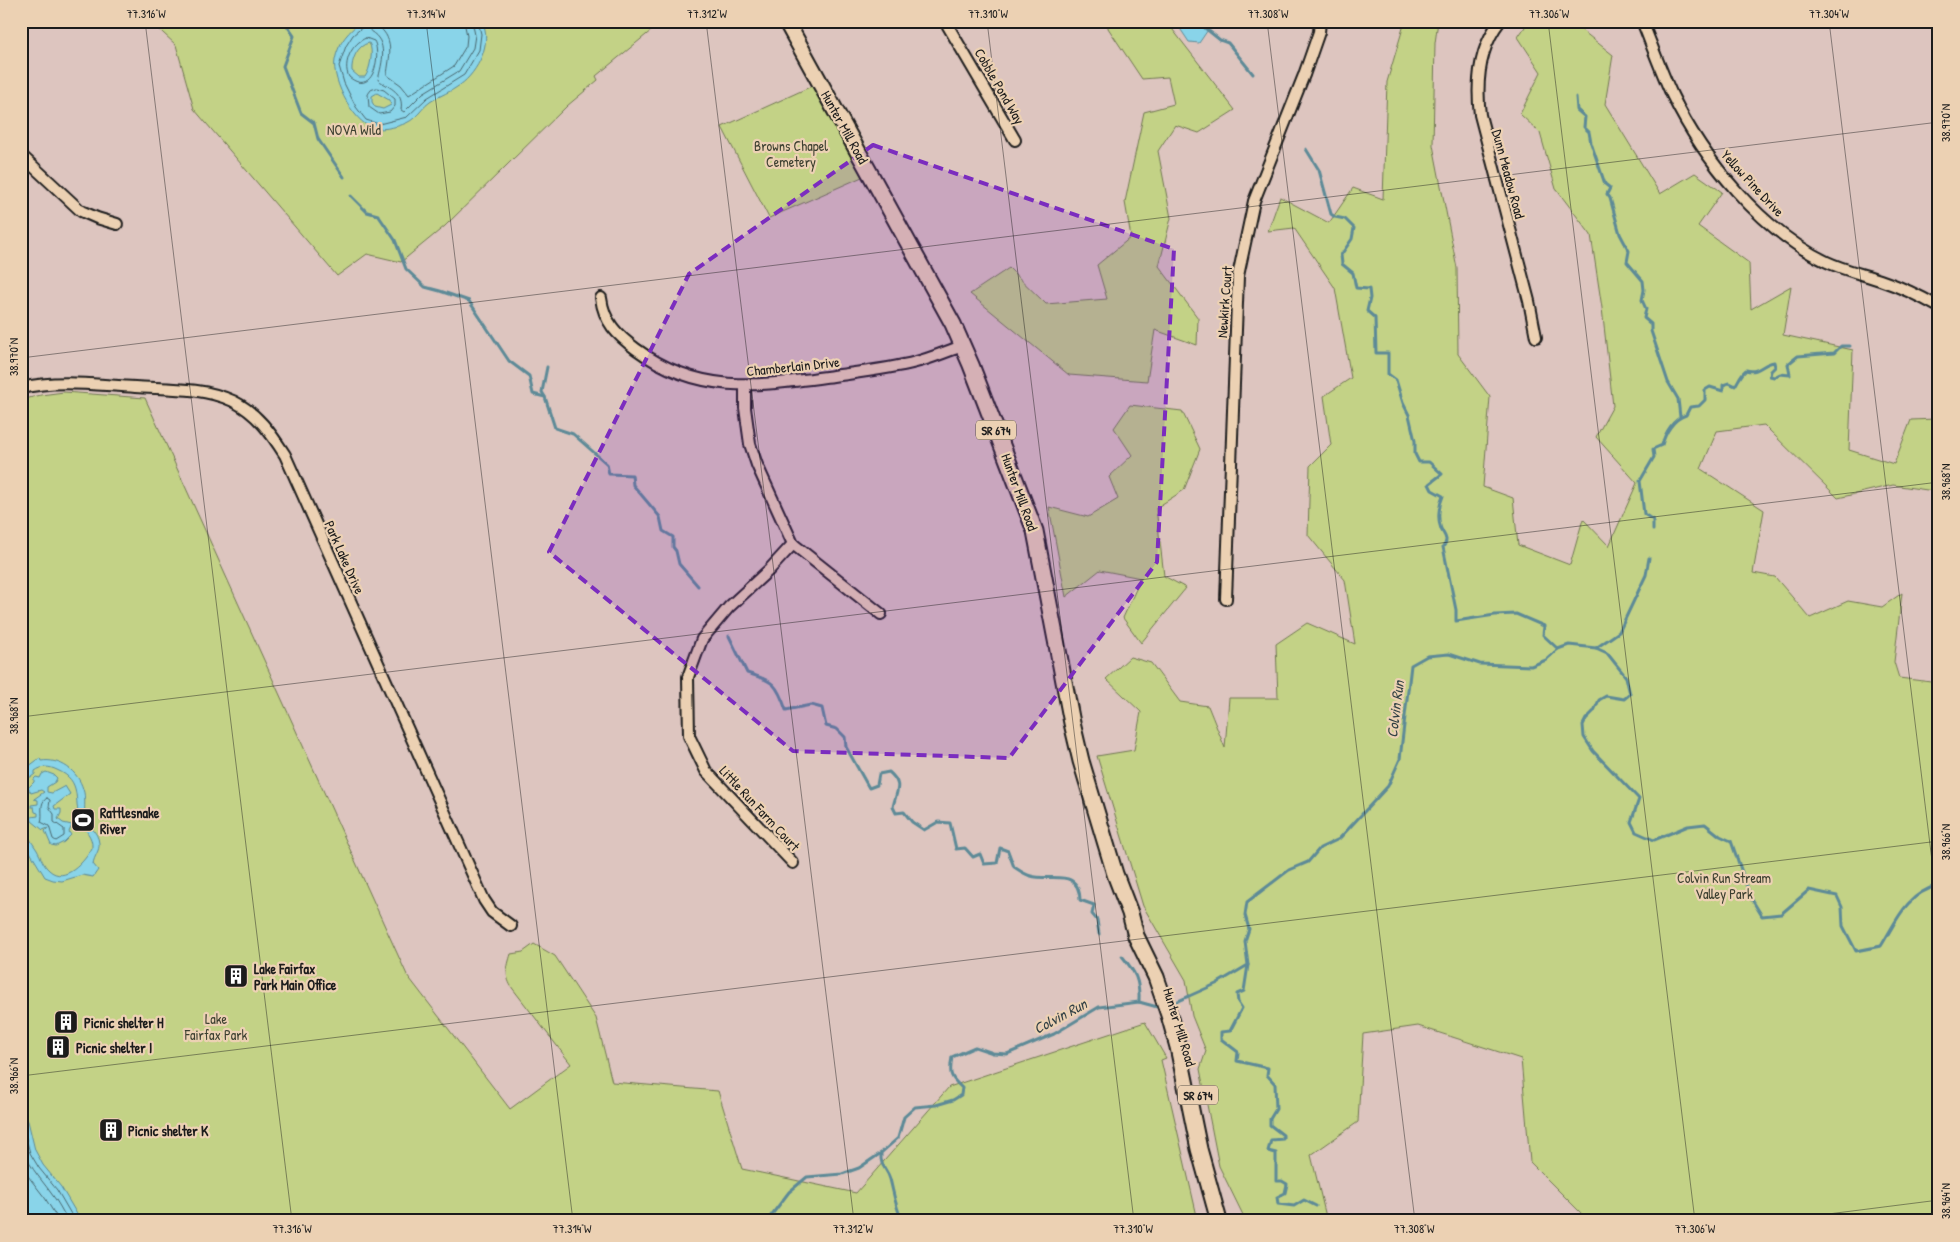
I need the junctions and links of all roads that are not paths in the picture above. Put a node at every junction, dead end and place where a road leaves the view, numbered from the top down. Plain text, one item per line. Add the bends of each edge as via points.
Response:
1 (786, 21) edge
2 (945, 21) edge
3 (1320, 21) edge
4 (1500, 21) edge
5 (1642, 21) edge
6 (1015, 140) dead end
7 (22, 158) edge
8 (117, 224) dead end
9 (601, 298) dead end
10 (1939, 307) edge
11 (1536, 336) dead end
12 (962, 346) junction
13 (745, 386) junction
14 (21, 388) edge
15 (792, 544) junction
16 (1226, 599) dead end
17 (881, 614) dead end
18 (793, 863) dead end
19 (511, 926) dead end
20 (1219, 1221) edge

1 - 12 main road, Hunter Mill Road / SR 674 via 909,242
2 - 6 street, Cobble Pond Way
3 - 16 street, Newkirk Court via 1304,75 1254,201 1238,276
4 - 11 street, Dunn Meadow Road via 1482,59 1477,96
5 - 10 street, Yellow Pine Drive via 1686,122 1724,175 1760,214 1809,253 1920,296
7 - 8 street via 81,211
9 - 13 street, Chamberlain Drive via 612,329 642,354 695,378
12 - 13 street, Chamberlain Drive via 917,362 891,367
12 - 20 main road, Hunter Mill Road / SR 674 via 1035,530 1074,733 1112,865 1136,936 1167,994 1193,1067 1208,1180
13 - 15 street via 746,430 756,465
14 - 19 street, Park Lake Drive via 56,383 195,390 233,401 260,420 285,455 484,900 492,912
15 - 17 street
15 - 18 street, Little Run Farm Court via 702,639 688,677 688,736 706,771

